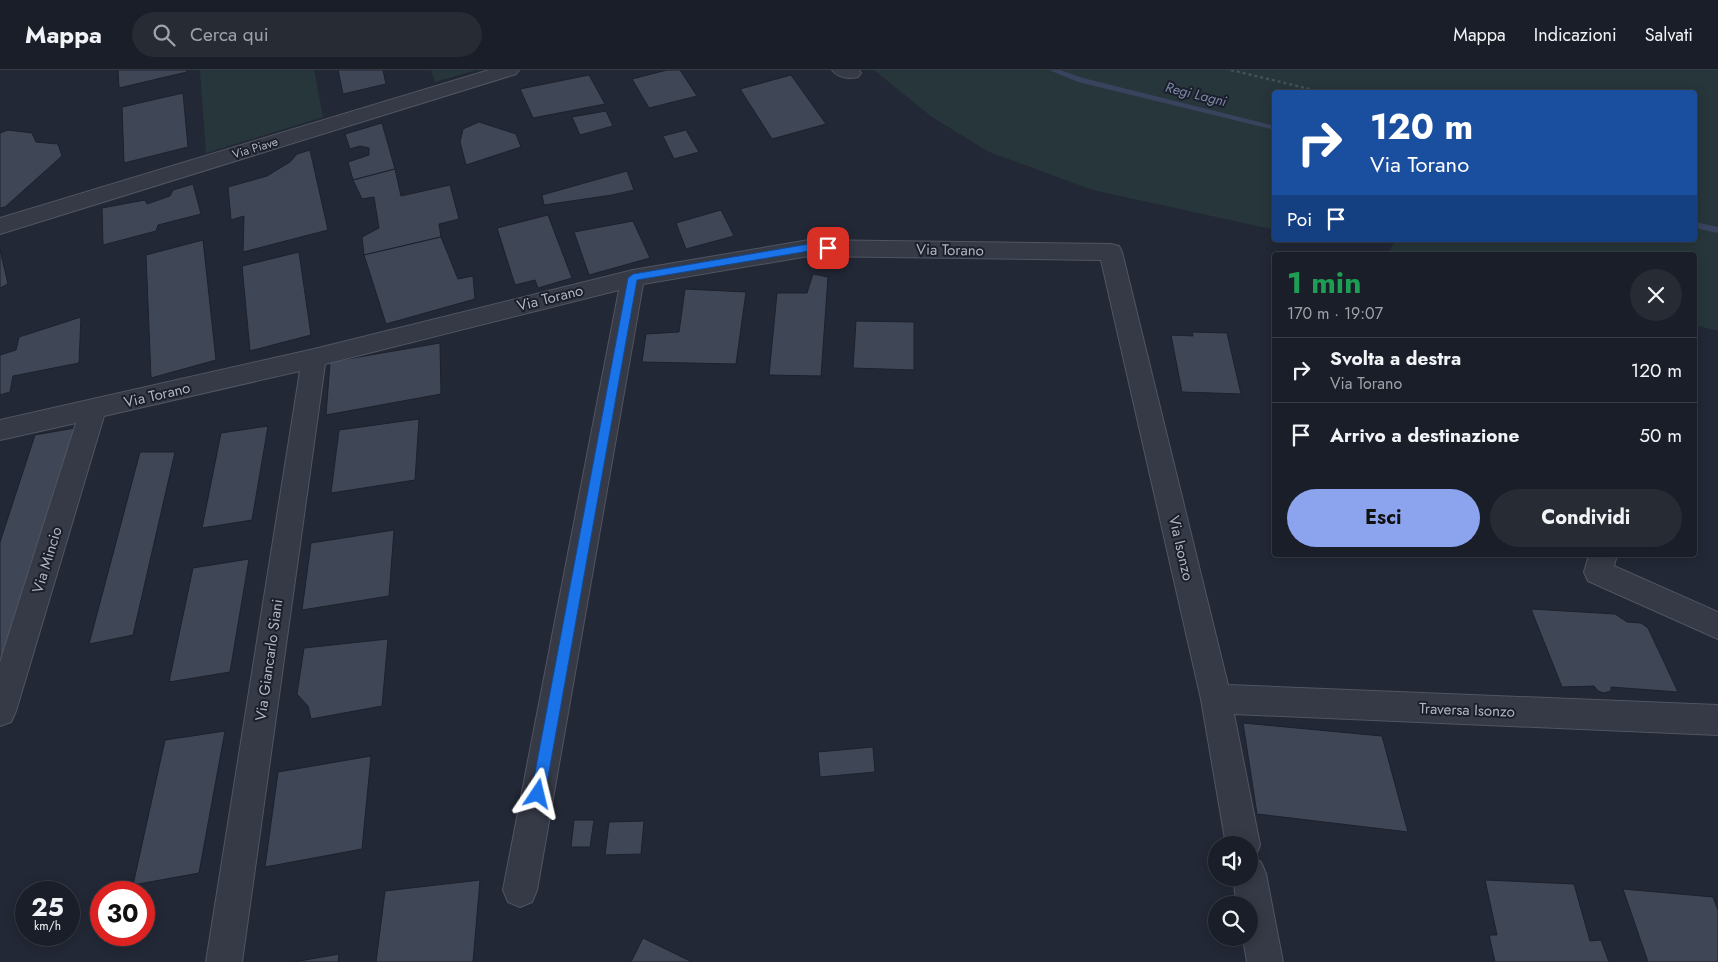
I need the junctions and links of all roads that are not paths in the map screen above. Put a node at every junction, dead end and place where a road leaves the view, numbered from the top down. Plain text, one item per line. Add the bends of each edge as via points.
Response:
1 (509, 70) edge
2 (0, 226) edge
3 (1111, 252) joint
4 (633, 278) junction
5 (314, 358) junction
6 (93, 410) junction
7 (0, 430) edge
8 (1602, 557) edge
9 (1718, 626) edge
10 (1216, 700) junction
11 (0, 711) edge
12 (1718, 720) edge
13 (1241, 836) edge
14 (1251, 886) edge
15 (520, 890) dead end
16 (224, 962) edge
17 (1265, 962) edge

1 - 2 street, Via Piave
3 - 4 street, Via Torano via 809,248
3 - 10 street, Via Isonzo
4 - 5 street, Via Torano
4 - 15 street
5 - 6 street, Via Torano
5 - 16 street, Via Giancarlo Siani
6 - 7 street, Via Torano
6 - 11 street, Via Mincio
8 - 9 street via 1598,572
10 - 12 street, Traversa Isonzo
10 - 13 street, Via Isonzo
14 - 17 street

